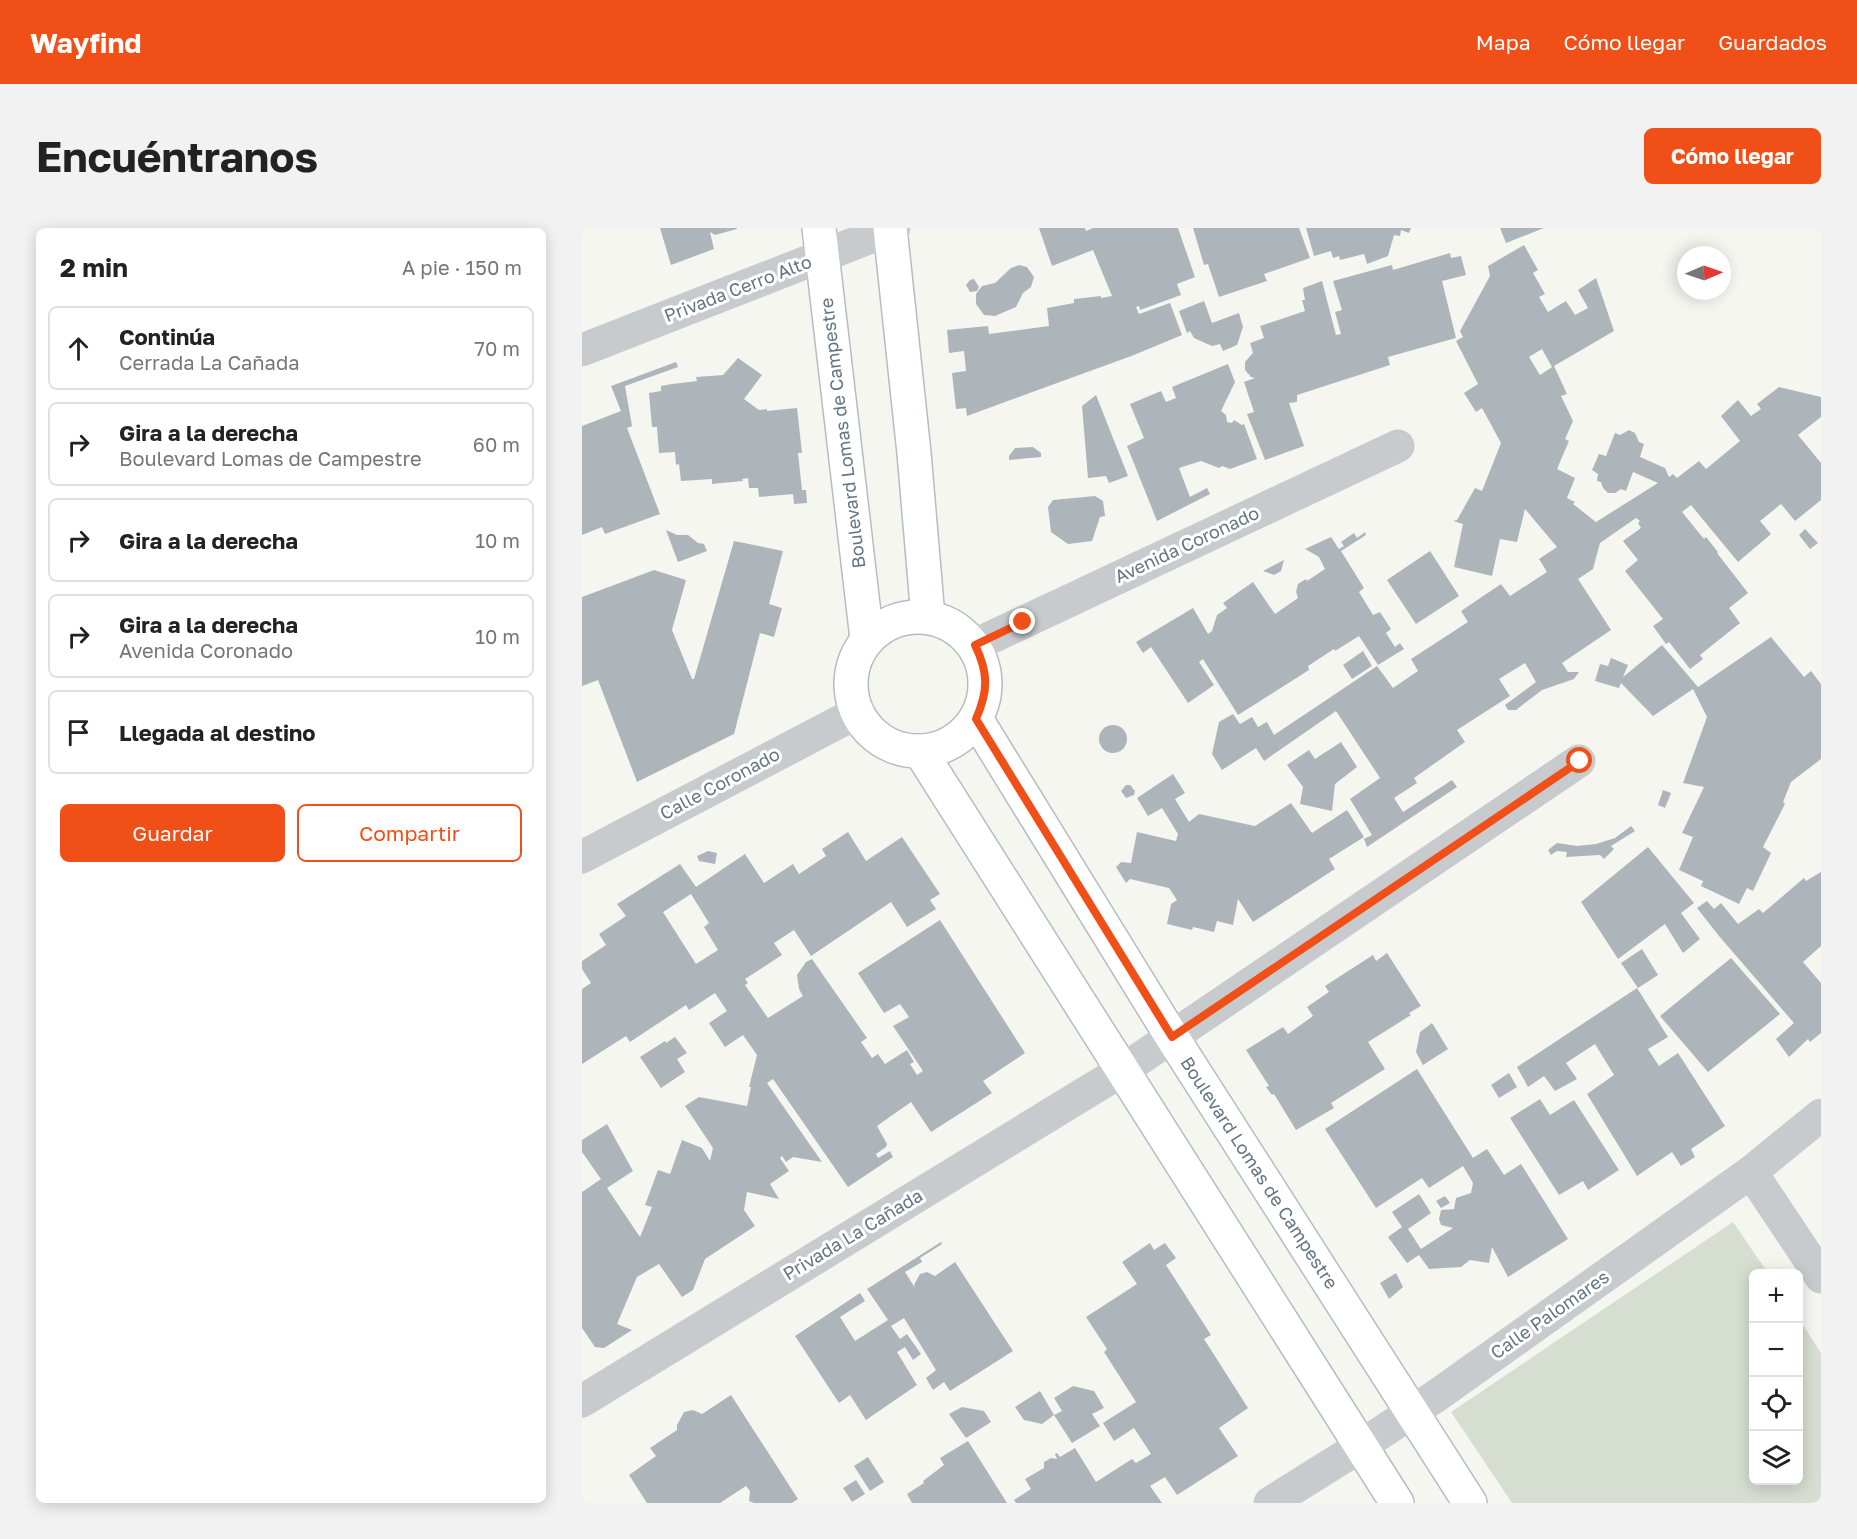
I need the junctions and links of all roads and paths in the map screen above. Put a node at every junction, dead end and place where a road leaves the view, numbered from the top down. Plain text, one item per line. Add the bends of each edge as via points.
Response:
1 (891, 228) edge
2 (821, 242) edge
3 (582, 350) edge
4 (1398, 446) dead end
5 (928, 617) junction
6 (867, 639) junction
7 (975, 645) junction
8 (858, 712) junction
9 (976, 719) junction
10 (920, 751) junction
11 (1580, 761) dead end
12 (582, 857) edge
13 (1172, 1037) junction
14 (1123, 1070) junction
15 (1821, 1114) edge
16 (1751, 1172) junction
17 (1821, 1277) edge
18 (582, 1401) edge
19 (1412, 1413) junction
20 (1361, 1446) junction
21 (1270, 1503) edge
22 (1397, 1503) edge
23 (1470, 1503) edge

1 - 2 street, Privada Cerro Alto
1 - 5 main road
2 - 3 street, Privada Cerro Alto
2 - 6 main road, Boulevard Lomas de Campestre
4 - 7 street, Avenida Coronado
5 - 6 main road via 906,617 885,625
5 - 7 main road via 949,624
6 - 8 main road via 856,658 851,680
7 - 9 main road via 985,677 984,699
8 - 10 main road via 878,738 898,748
8 - 12 street, Calle Coronado
9 - 10 main road via 961,736 942,747
9 - 13 main road, Boulevard Lomas de Campestre
10 - 14 main road
11 - 13 street, Privada La Cañada
13 - 14 street, Privada La Cañada
13 - 19 main road, Boulevard Lomas de Campestre
14 - 18 street, Privada La Cañada
14 - 20 main road
15 - 16 street, Calle Palomares
16 - 17 street
16 - 19 street, Calle Palomares
19 - 20 street, Calle Palomares
19 - 23 main road, Boulevard Lomas de Campestre
20 - 21 street, Calle Palomares
20 - 22 main road

